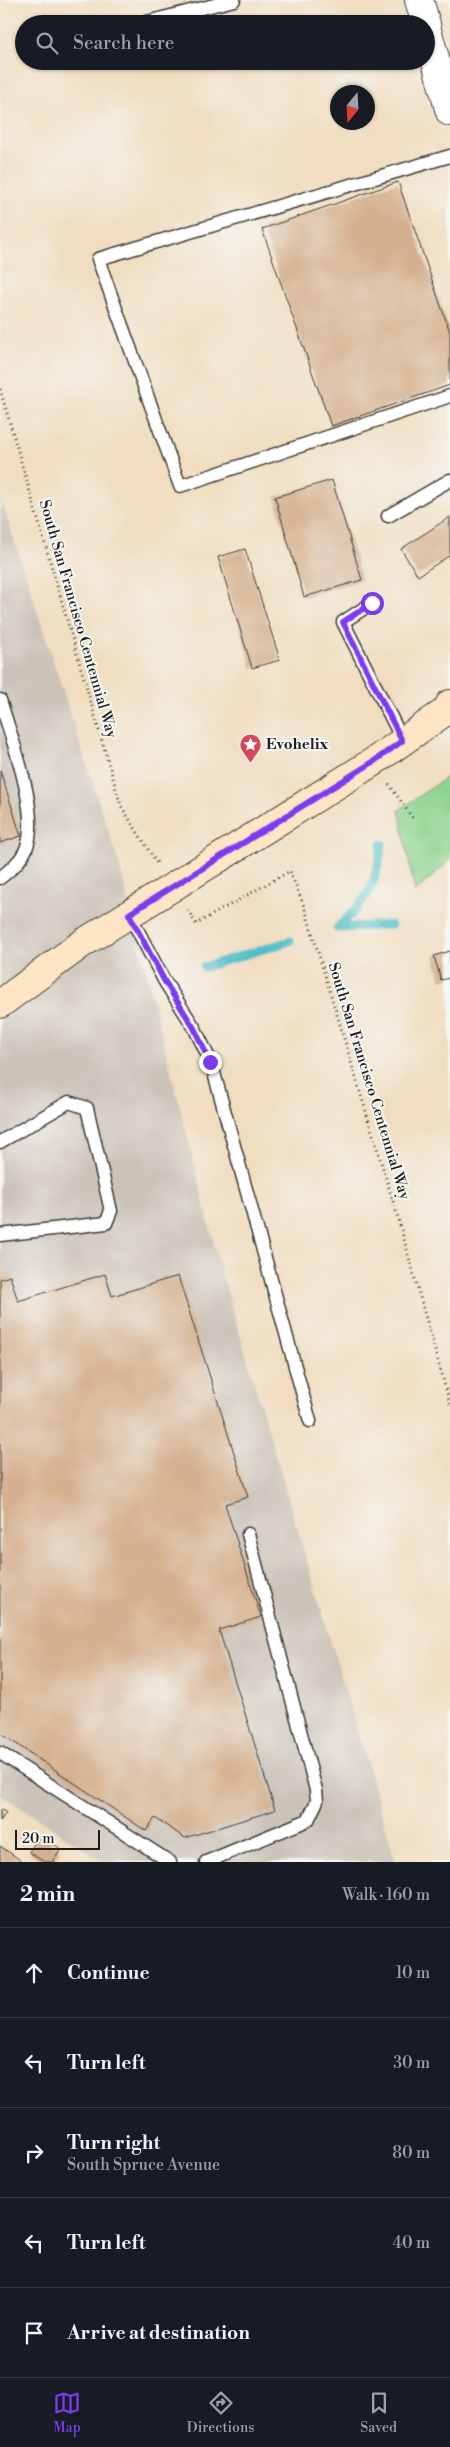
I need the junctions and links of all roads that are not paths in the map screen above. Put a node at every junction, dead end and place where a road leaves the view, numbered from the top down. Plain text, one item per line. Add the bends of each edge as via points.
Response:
1 (234, 0) edge
2 (419, 0) edge
3 (175, 15) edge
4 (423, 15) edge
5 (435, 58) edge
6 (450, 112) edge
7 (450, 156) edge
8 (450, 396) edge
9 (450, 480) edge
10 (388, 516) dead end
11 (372, 603) dead end
12 (0, 700) edge
13 (449, 709) edge
14 (402, 741) junction
15 (0, 878) edge
16 (129, 914) junction
17 (0, 1004) edge
18 (0, 1142) edge
19 (0, 1235) edge
20 (310, 1421) dead end
21 (248, 1534) dead end
22 (0, 1753) edge
23 (170, 1862) edge
24 (206, 1862) edge

1 - 3 lane
2 - 4 street
5 - 6 street
7 - 8 lane via 98,259 180,486
9 - 10 lane
11 - 14 lane via 343,622
12 - 15 lane via 29,801 31,832 25,850
13 - 14 main road
14 - 16 main road
16 - 17 main road via 83,943
16 - 20 lane via 210,1062
18 - 19 lane via 69,1102 87,1108 112,1211 106,1223
21 - 24 lane via 317,1801 308,1820
22 - 23 lane

